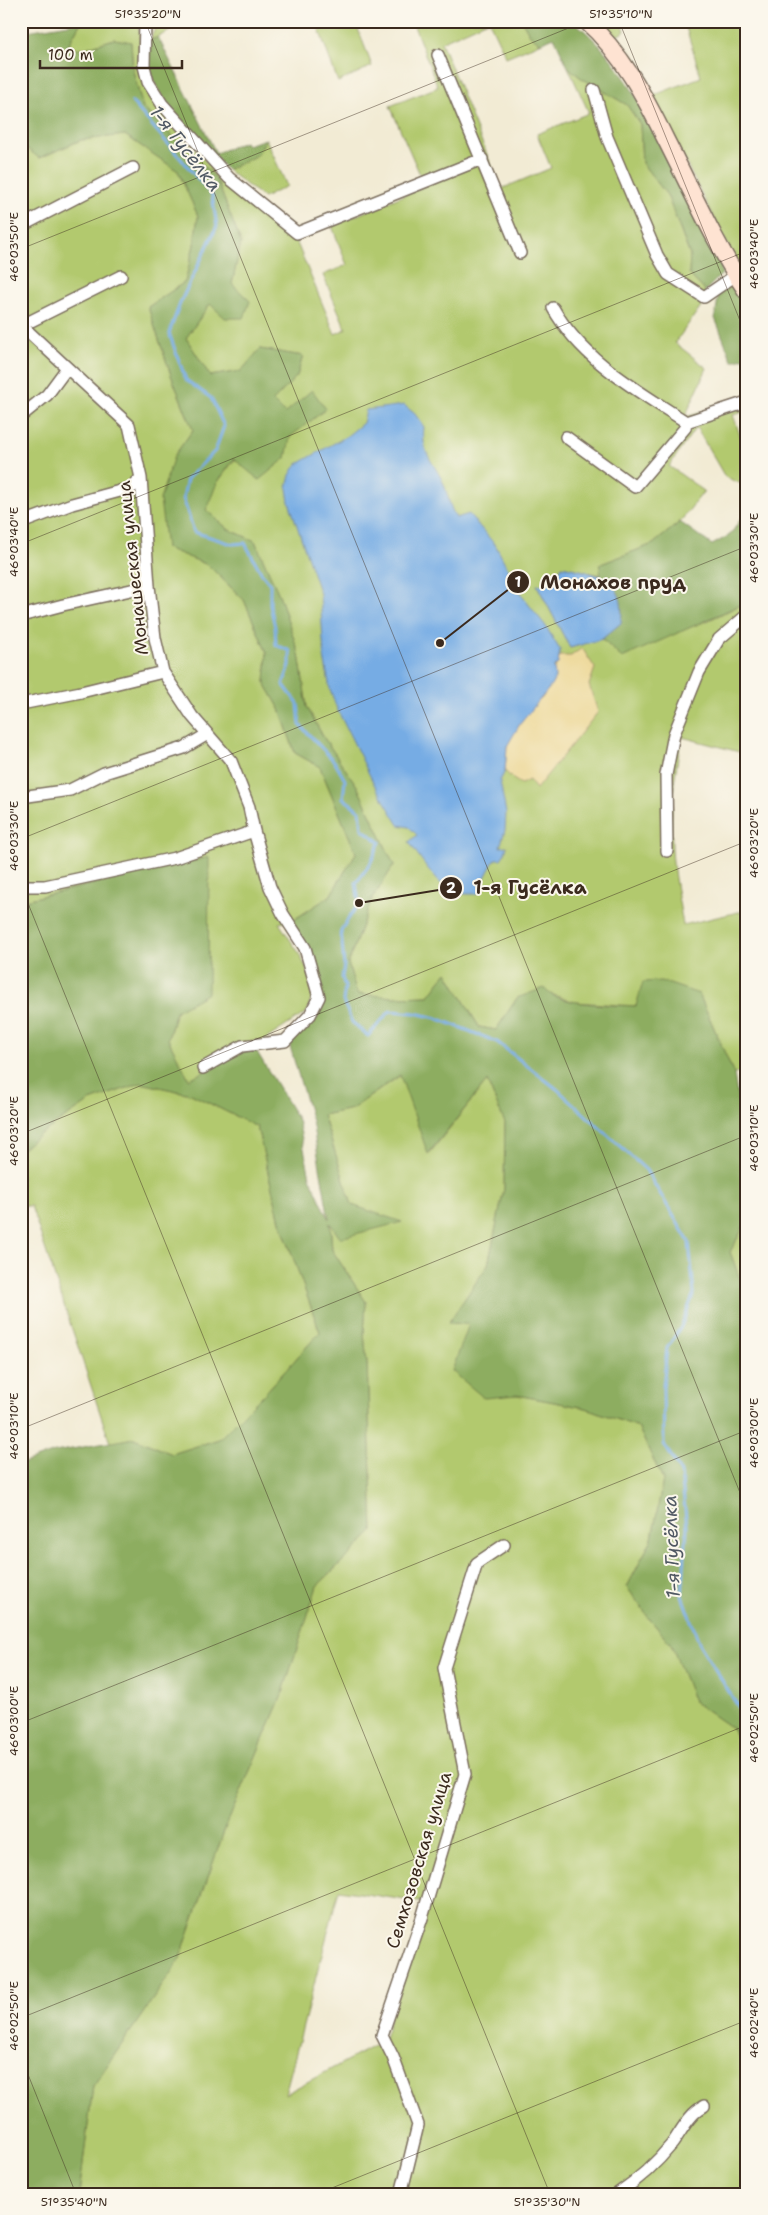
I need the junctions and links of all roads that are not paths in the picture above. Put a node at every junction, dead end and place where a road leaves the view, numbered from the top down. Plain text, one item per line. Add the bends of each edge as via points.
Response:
1 (145, 21) edge
2 (586, 21) edge
3 (438, 55) dead end
4 (594, 90) dead end
5 (482, 159) junction
6 (133, 168) dead end
7 (21, 226) edge
8 (520, 253) dead end
9 (736, 275) junction
10 (122, 276) dead end
11 (747, 292) edge
12 (553, 308) dead end
13 (21, 324) edge
14 (67, 368) junction
15 (747, 402) edge
16 (21, 416) edge
17 (686, 422) junction
18 (566, 437) dead end
19 (141, 478) junction
20 (21, 523) edge
21 (149, 586) junction
22 (747, 615) edge
23 (21, 616) edge
24 (163, 672) junction
25 (21, 704) edge
26 (206, 735) junction
27 (21, 797) edge
28 (254, 831) junction
29 (667, 851) dead end
30 (21, 886) edge
31 (204, 1068) dead end
32 (504, 1545) dead end
33 (704, 2106) dead end
34 (401, 2194) edge
35 (617, 2194) edge

1 - 5 street via 144,66 148,82 162,104 229,178 297,233
2 - 9 main road via 604,37 647,101
3 - 5 street
4 - 9 street via 607,137 668,274 704,297
5 - 8 street
6 - 7 street
9 - 11 main road
10 - 13 street
12 - 17 street via 564,328 589,356
13 - 14 street, Монашеская улица
14 - 16 street via 47,395
14 - 19 street, Монашеская улица via 129,425
15 - 17 street
17 - 18 street via 685,428 635,487
19 - 20 street via 131,488 72,504
19 - 21 street, Монашеская улица
21 - 23 street
21 - 24 street, Монашеская улица
22 - 29 street via 719,639 699,672 674,734 666,775
24 - 25 street
24 - 26 street, Монашеская улица
26 - 27 street via 184,748 104,773 70,790
26 - 28 street, Монашеская улица via 231,761 249,807
28 - 30 street via 175,858 45,886
28 - 31 street, Монашеская улица via 270,887 305,948 319,997 310,1015 285,1041 242,1046
32 - 34 street, Семхозовская улица via 477,1563 444,1668 465,1774 422,1918 382,2035 418,2125
33 - 35 street via 695,2110 641,2178

